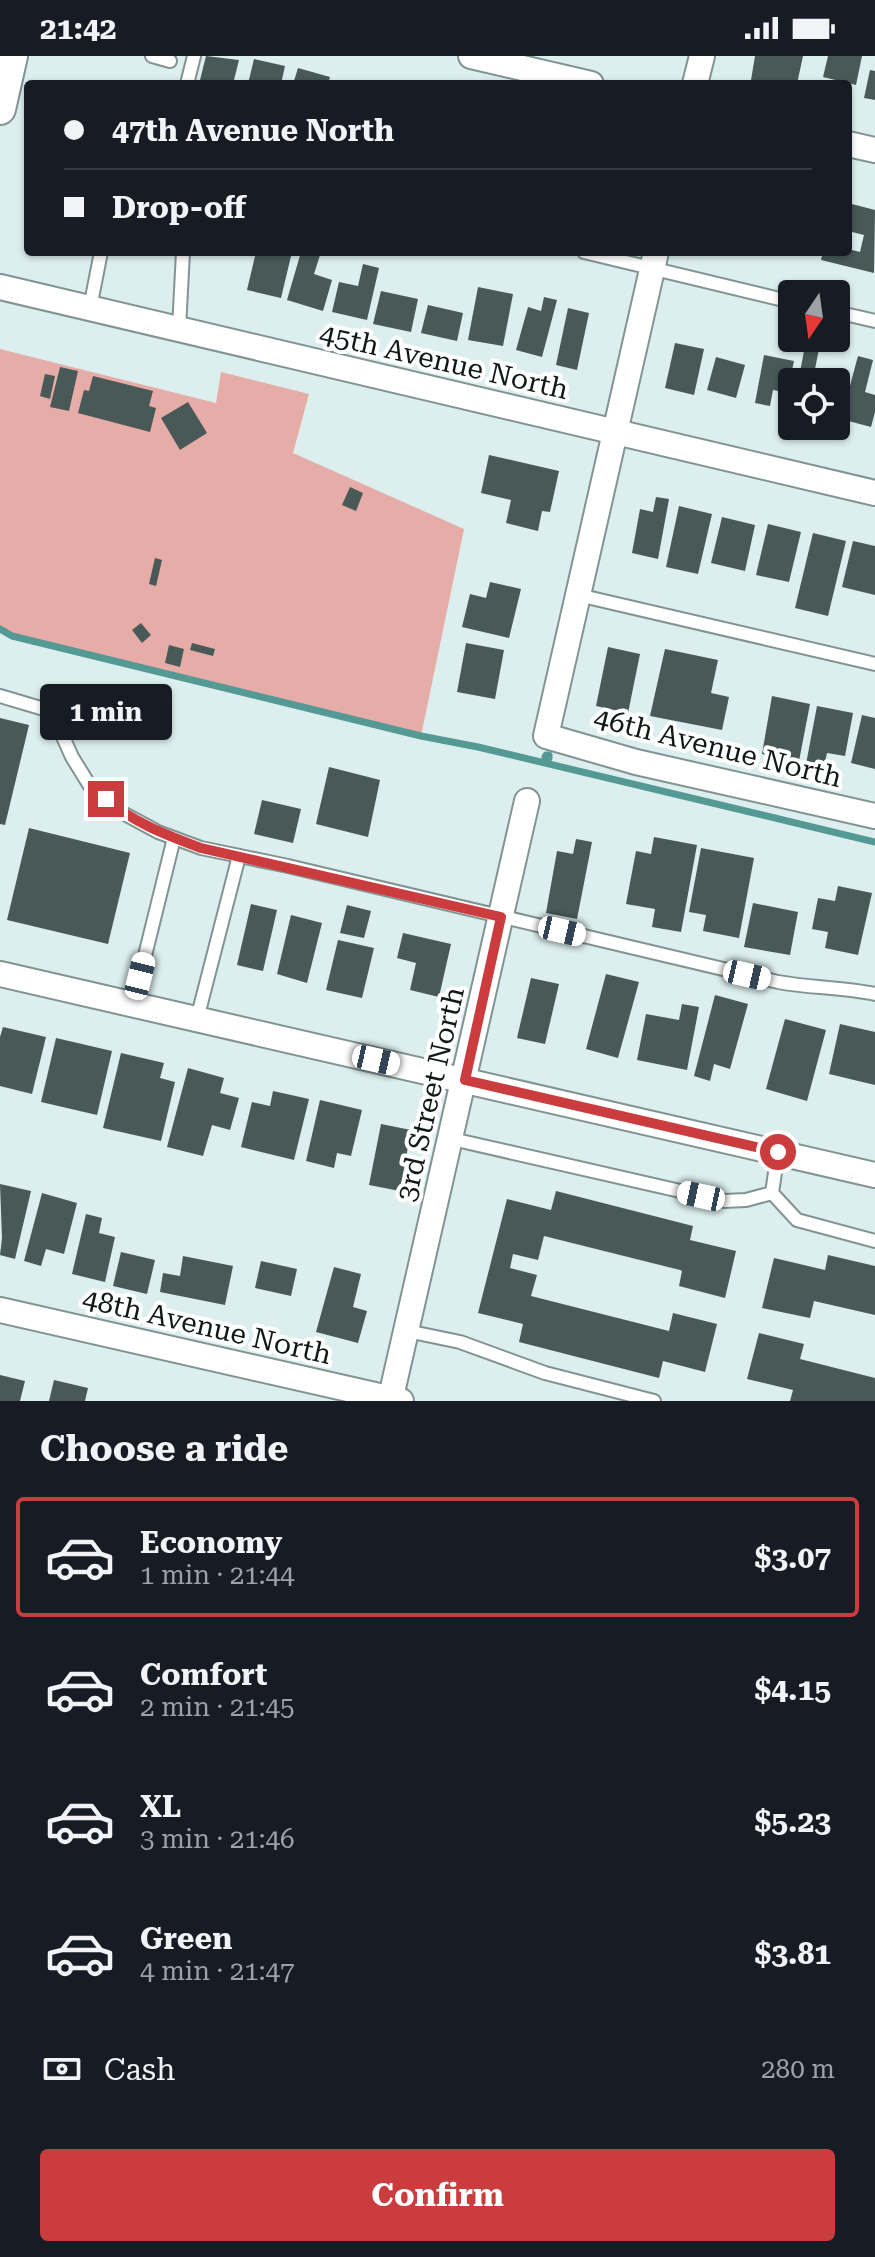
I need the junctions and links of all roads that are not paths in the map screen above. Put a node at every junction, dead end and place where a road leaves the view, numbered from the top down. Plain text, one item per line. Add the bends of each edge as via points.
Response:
1 (12, 56) edge
2 (152, 56) edge
3 (194, 56) edge
4 (471, 56) edge
5 (702, 56) edge
6 (170, 61) dead end
7 (188, 80) edge
8 (574, 80) edge
9 (696, 80) edge
10 (0, 109) edge
11 (852, 145) edge
12 (875, 150) edge
13 (100, 256) edge
14 (183, 256) edge
15 (619, 256) edge
16 (654, 260) edge
17 (0, 287) edge
18 (778, 298) edge
19 (90, 308) junction
20 (850, 315) edge
21 (875, 321) edge
22 (179, 329) junction
23 (614, 431) junction
24 (875, 493) edge
25 (578, 595) junction
26 (875, 664) edge
27 (0, 696) edge
28 (527, 801) dead end
29 (875, 816) edge
30 (174, 838) junction
31 (239, 856) junction
32 (501, 917) junction
33 (0, 974) edge
34 (875, 994) edge
35 (133, 1004) junction
36 (197, 1019) junction
37 (465, 1080) junction
38 (452, 1139) junction
39 (778, 1152) junction
40 (875, 1175) edge
41 (772, 1193) junction
42 (875, 1241) edge
43 (0, 1310) edge
44 (407, 1331) junction
45 (394, 1400) edge
46 (654, 1401) edge

1 - 10 street
2 - 6 lane
3 - 7 lane
4 - 8 street
5 - 9 street
11 - 12 street
13 - 19 lane
14 - 22 lane
15 - 16 lane
16 - 18 lane
16 - 23 street
17 - 19 street, 45th Avenue North
19 - 22 street, 45th Avenue North
20 - 21 lane
22 - 23 street, 45th Avenue North
23 - 24 street, 45th Avenue North
23 - 25 street
25 - 26 lane
25 - 29 street, 46th Avenue North via 546,736
27 - 30 lane via 44,709 56,721 90,786 121,812
28 - 32 street, 3rd Street North
30 - 31 lane
30 - 35 lane
31 - 32 lane
31 - 36 lane
32 - 34 lane via 778,982
32 - 37 street, 3rd Street North
33 - 35 street
35 - 36 street
36 - 37 street
37 - 38 street, 3rd Street North
37 - 39 street
38 - 41 lane via 724,1201
38 - 44 street, 3rd Street North
39 - 40 street
39 - 41 lane
41 - 42 lane via 797,1220
43 - 45 street, 48th Avenue North
44 - 45 street, 3rd Street North
44 - 46 lane

